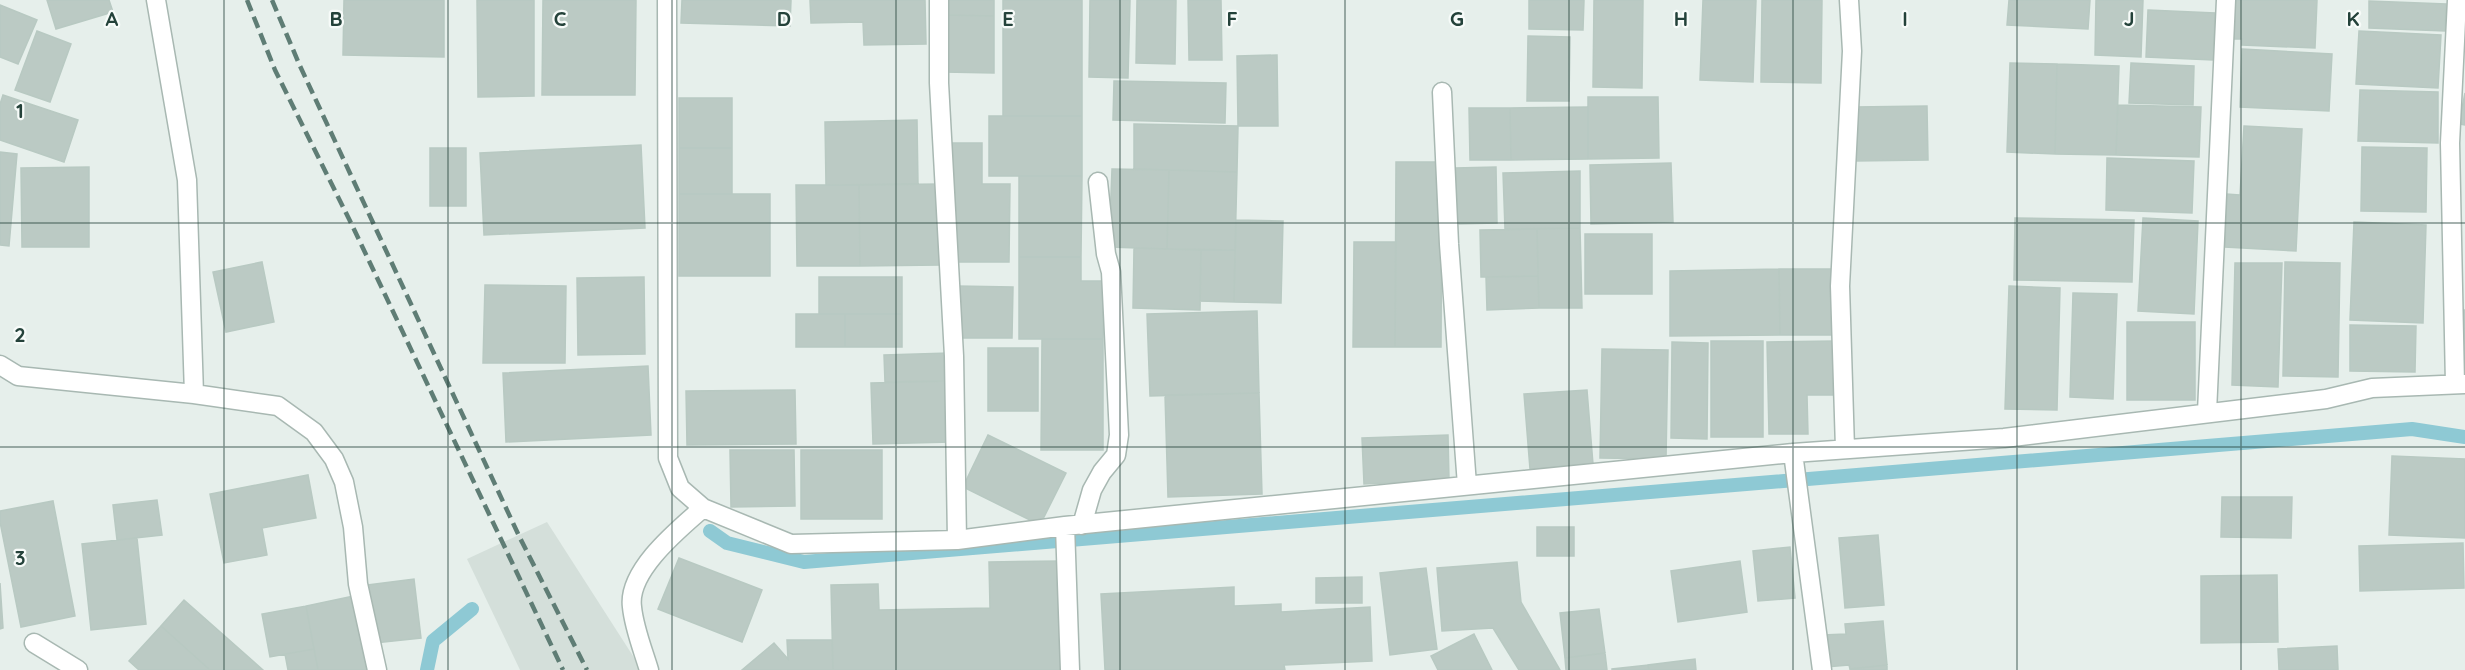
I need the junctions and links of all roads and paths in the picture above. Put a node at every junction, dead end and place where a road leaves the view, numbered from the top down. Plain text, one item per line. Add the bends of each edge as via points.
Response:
1 (156, 0) edge
2 (667, 0) edge
3 (939, 0) edge
4 (1849, 0) edge
5 (2226, 0) edge
6 (2457, 0) edge
7 (1442, 92) dead end
8 (2458, 143) edge
9 (1098, 182) dead end
10 (0, 365) edge
11 (2460, 384) edge
12 (194, 394) junction
13 (2207, 412) junction
14 (1845, 449) junction
15 (1794, 458) junction
16 (1467, 485) junction
17 (703, 508) junction
18 (1070, 534) junction
19 (957, 540) junction
20 (34, 643) dead end
21 (78, 670) edge
22 (377, 670) edge
23 (649, 670) edge
24 (1070, 670) edge
25 (1822, 670) edge

1 - 12 street via 187,180
2 - 17 street via 668,458 680,488
3 - 19 street via 939,83 954,357
4 - 14 street via 1852,51 1840,286
5 - 13 street
6 - 8 street
7 - 16 street
8 - 11 street
9 - 18 street via 1111,272 1119,435 1116,455 1102,472
10 - 12 street via 18,376
11 - 13 street via 2372,388 2326,399
12 - 22 street via 278,406 314,432 334,459 344,482 358,584
13 - 14 street via 2004,438
14 - 15 street
15 - 16 street
15 - 25 street
16 - 18 street
17 - 19 street via 791,544
17 - 23 street via 660,546 638,578 631,605
18 - 19 street
18 - 24 street
20 - 21 street

